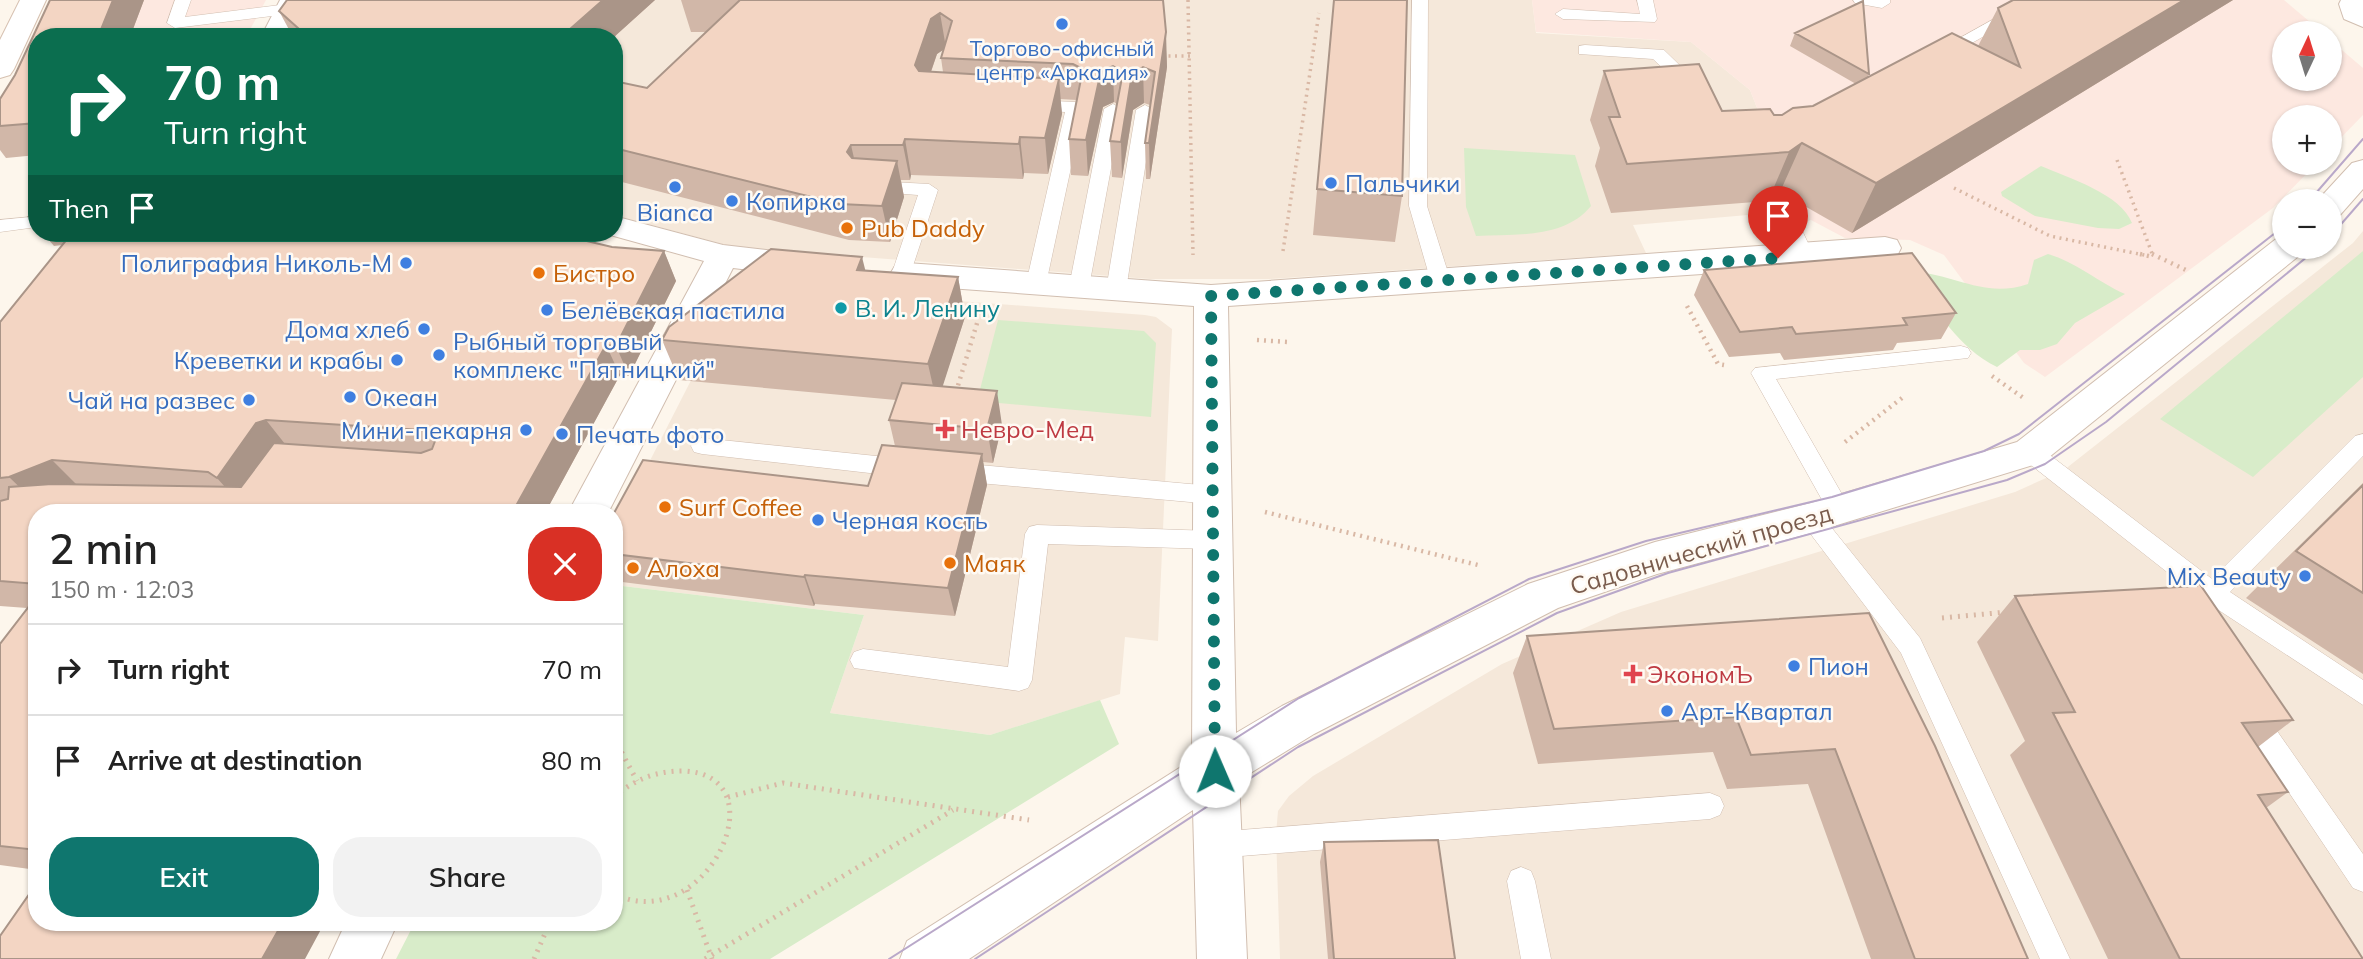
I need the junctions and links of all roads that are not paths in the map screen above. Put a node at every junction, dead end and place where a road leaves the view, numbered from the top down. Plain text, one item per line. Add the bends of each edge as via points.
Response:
1 (33, 0) edge
2 (183, 0) edge
3 (1420, 0) edge
4 (1645, 0) edge
5 (1861, 0) edge
6 (1882, 0) edge
7 (2039, 0) edge
8 (2355, 0) edge
9 (291, 4) edge
10 (1563, 14) dead end
11 (2363, 19) edge
12 (173, 28) edge
13 (181, 28) edge
14 (279, 28) edge
15 (1585, 50) dead end
16 (1925, 62) edge
17 (0, 69) edge
18 (1706, 99) edge
19 (1011, 104) edge
20 (1113, 109) edge
21 (1145, 110) dead end
22 (2363, 170) edge
23 (867, 187) edge
24 (2342, 193) edge
25 (1779, 200) edge
26 (28, 223) edge
27 (0, 226) edge
28 (623, 228) edge
29 (1885, 248) dead end
30 (723, 256) junction
31 (1804, 257) junction
32 (2273, 259) edge
33 (837, 268) edge
34 (889, 272) joint
35 (1202, 281) junction
36 (1441, 282) junction
37 (1036, 284) junction
38 (1079, 287) junction
39 (1116, 290) junction
40 (1961, 353) road end
41 (2363, 442) edge
42 (702, 446) dead end
43 (2030, 452) junction
44 (1212, 495) junction
45 (594, 504) edge
46 (1825, 514) junction
47 (1212, 540) junction
48 (2213, 594) junction
49 (2200, 640) edge
50 (863, 660) dead end
51 (2363, 694) edge
52 (2238, 697) edge
53 (1215, 771) junction
54 (1710, 806) dead end
55 (1216, 845) junction
56 (2363, 878) edge
57 (1521, 881) dead end
58 (368, 931) edge
59 (354, 959) edge
60 (925, 959) edge
61 (1222, 959) edge
62 (1535, 959) edge
63 (2055, 959) edge

1 - 17 street
2 - 12 lane
3 - 36 lane via 1418,206
4 - 10 lane via 1649,19
5 - 6 lane
7 - 16 lane
8 - 11 street via 2354,13
9 - 13 lane
9 - 14 street
15 - 18 lane via 1658,54
19 - 37 lane via 1075,107
20 - 38 lane
21 - 39 lane
22 - 24 street
23 - 34 lane via 929,190
25 - 31 lane
26 - 27 lane
28 - 30 street
29 - 31 street
30 - 33 street
30 - 45 street
31 - 36 street
32 - 43 street, Садовнический проезд
34 - 37 street
35 - 36 street
35 - 39 street
35 - 44 street
37 - 38 street
38 - 39 street
40 - 46 lane via 1762,373
41 - 48 lane
42 - 44 lane
43 - 46 street, Садовнический проезд
43 - 48 lane
44 - 47 street
46 - 53 street, Садовнический проезд via 1655,558 1543,596 1298,720
46 - 63 lane via 1911,646
47 - 50 lane via 1037,534 1019,680
47 - 53 street
48 - 49 lane via 2184,617
48 - 51 lane
52 - 56 lane
53 - 55 street
53 - 60 street, Садовнический проезд
54 - 55 lane
55 - 61 street
57 - 62 lane
58 - 59 street

